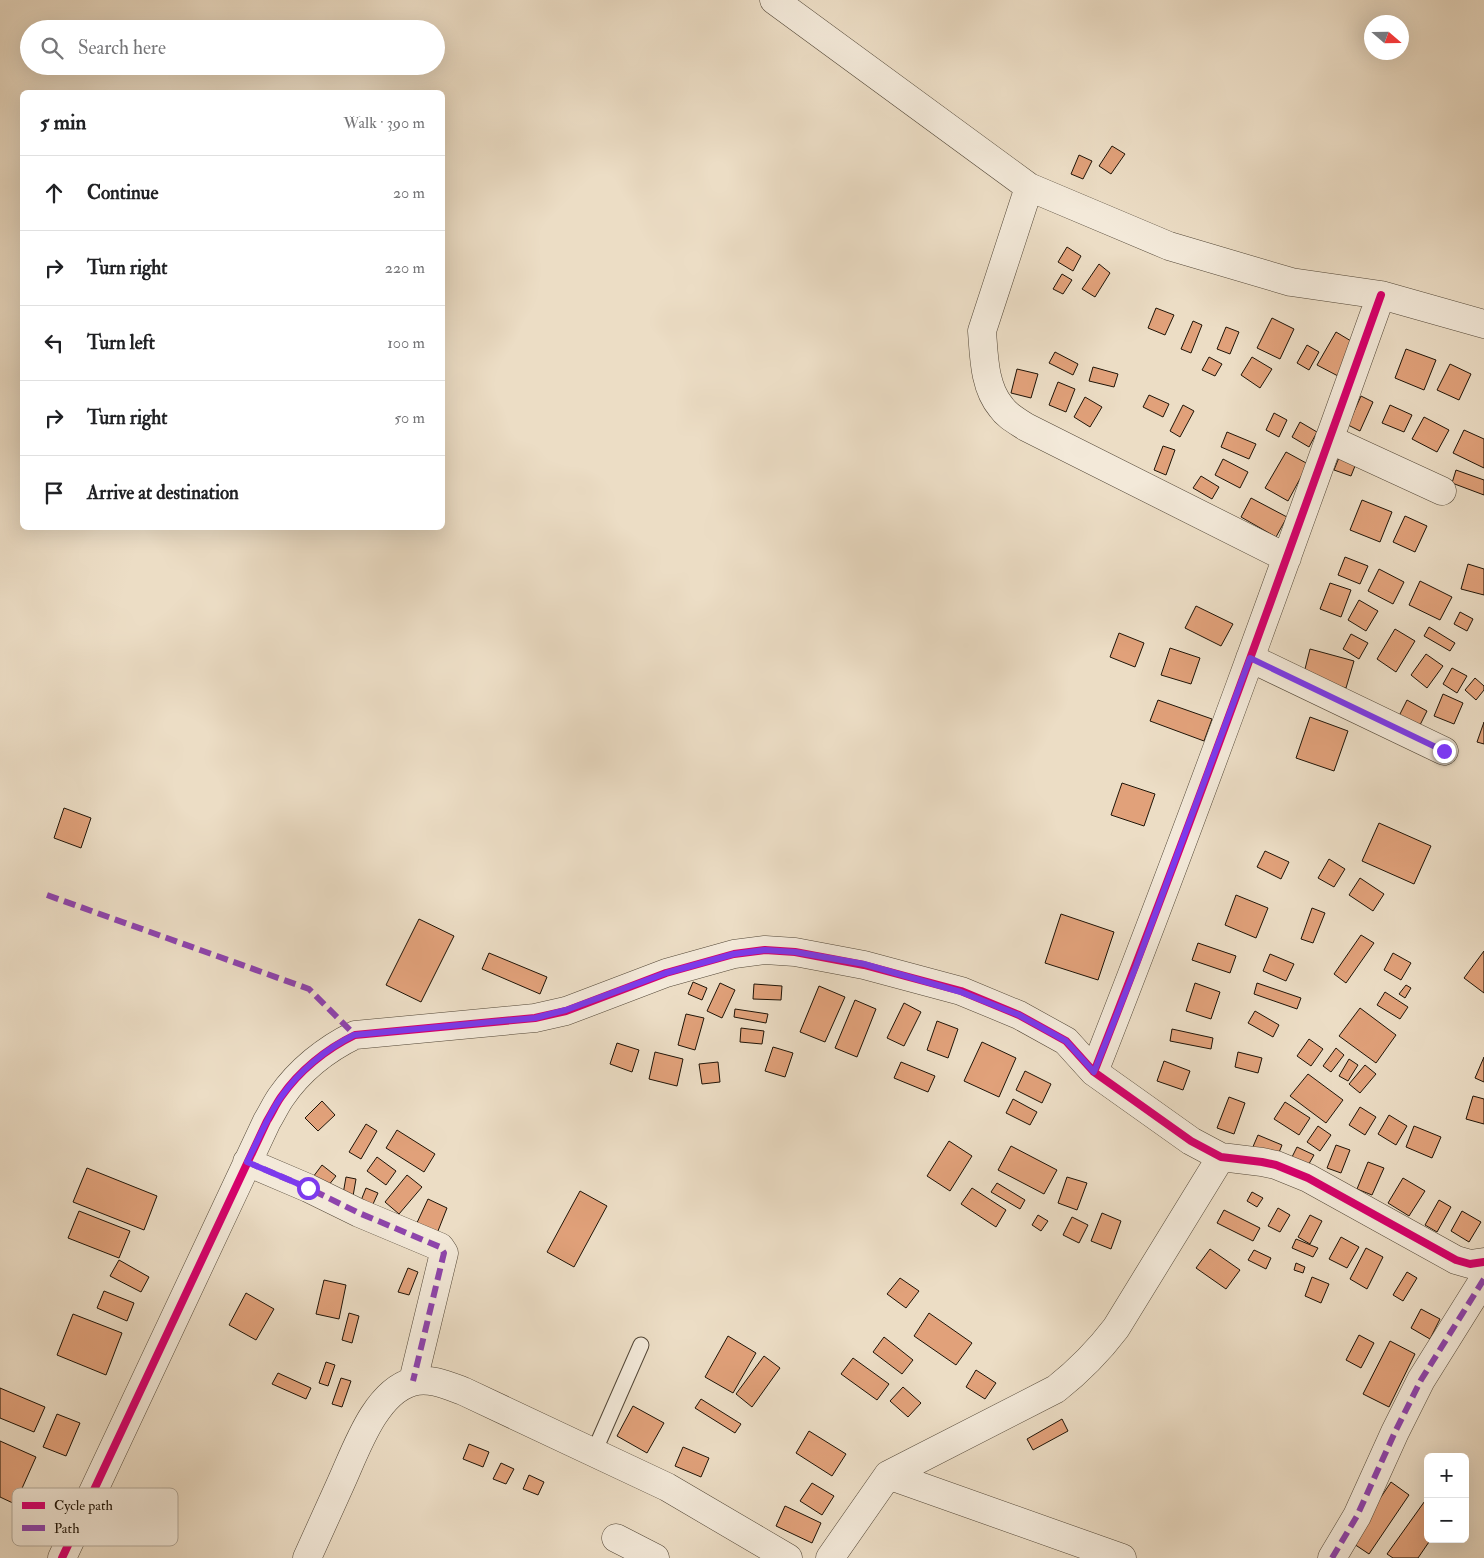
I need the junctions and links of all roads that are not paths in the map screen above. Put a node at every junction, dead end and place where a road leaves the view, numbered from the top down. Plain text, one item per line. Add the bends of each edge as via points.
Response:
1 (774, 0) edge
2 (1029, 187) junction
3 (1380, 295) junction
4 (1484, 324) edge
5 (1329, 440) junction
6 (1442, 491) dead end
7 (1287, 558) junction
8 (1250, 658) junction
9 (1444, 751) dead end
10 (1094, 1072) junction
11 (1221, 1157) junction
12 (247, 1162) junction
13 (1483, 1267) edge
14 (641, 1345) dead end
15 (413, 1382) junction
16 (594, 1452) junction
17 (888, 1475) junction
18 (95, 1488) edge
19 (616, 1538) dead end
20 (68, 1546) edge
21 (62, 1558) edge
22 (307, 1558) edge
23 (655, 1558) edge
24 (788, 1558) edge
25 (830, 1558) edge
26 (1122, 1558) edge
27 (1332, 1558) edge

1 - 2 street
2 - 3 street via 1168,246 1291,282
2 - 7 street via 982,331 988,381 1000,407 1026,427
3 - 4 street
3 - 5 street
5 - 6 street
5 - 7 street
7 - 8 street
8 - 9 street
8 - 10 street
10 - 11 street via 1191,1141
10 - 12 street via 1066,1041 1019,1015 961,992 864,964 765,950 734,954 666,973 566,1010 535,1018 354,1035 306,1068 281,1096
11 - 13 street via 1276,1165 1300,1175 1456,1260
11 - 17 street via 1116,1328 1077,1372 1056,1389
12 - 15 street via 440,1247 444,1253
12 - 18 street
13 - 27 street via 1421,1380 1357,1516
14 - 16 lane
15 - 16 street via 433,1380 463,1391
15 - 22 street via 398,1388 366,1427
16 - 24 street via 667,1488
17 - 25 street
17 - 26 street
19 - 23 street
20 - 21 street

